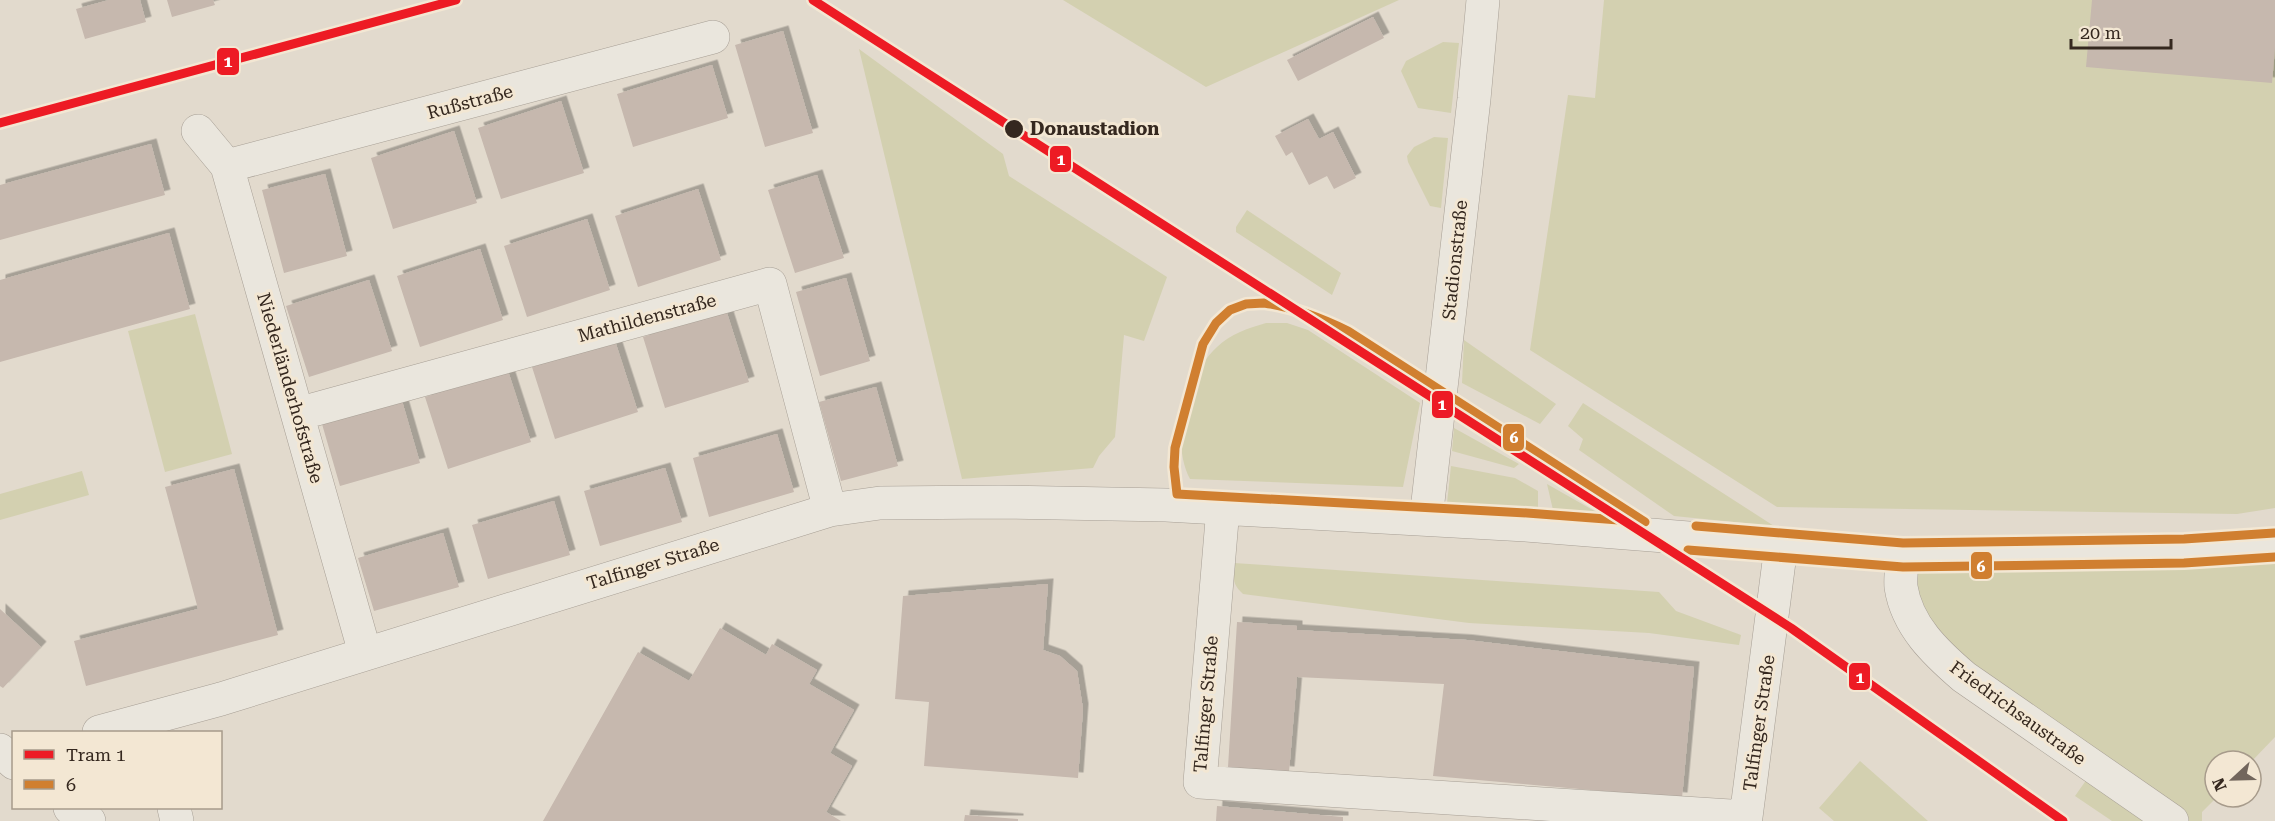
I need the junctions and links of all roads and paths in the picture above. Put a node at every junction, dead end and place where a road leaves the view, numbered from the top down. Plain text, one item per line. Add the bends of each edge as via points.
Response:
1 (1483, 0) edge
2 (713, 37) dead end
3 (198, 131) dead end
4 (227, 166) junction
5 (298, 414) junction
6 (1223, 508) junction
7 (830, 510) junction
8 (1426, 519) junction
9 (2275, 545) edge
10 (1781, 546) junction
11 (1903, 555) junction
12 (365, 653) junction
13 (221, 699) junction
14 (103, 731) edge
15 (192, 731) edge
16 (73, 809) edge
17 (89, 821) edge
18 (2172, 821) edge

1 - 8 street, Stadionstraße
2 - 4 street, Rußstraße
3 - 4 street, Niederländerhofstraße
4 - 5 street, Niederländerhofstraße
5 - 7 street, Mathildenstraße via 771,284
5 - 12 street, Niederländerhofstraße
6 - 7 street, Talfinger Straße via 999,502 880,503
6 - 8 street, Talfinger Straße
6 - 10 street, Talfinger Straße via 1200,782 1746,817
7 - 12 street, Talfinger Straße
8 - 10 street, Talfinger Straße
9 - 11 street via 2184,551
10 - 11 street
11 - 18 street, Friedrichsaustraße via 1901,586 1906,606 1915,625 1943,659
12 - 13 street, Talfinger Straße
13 - 14 street, Talfinger Straße
13 - 15 street
16 - 17 street

